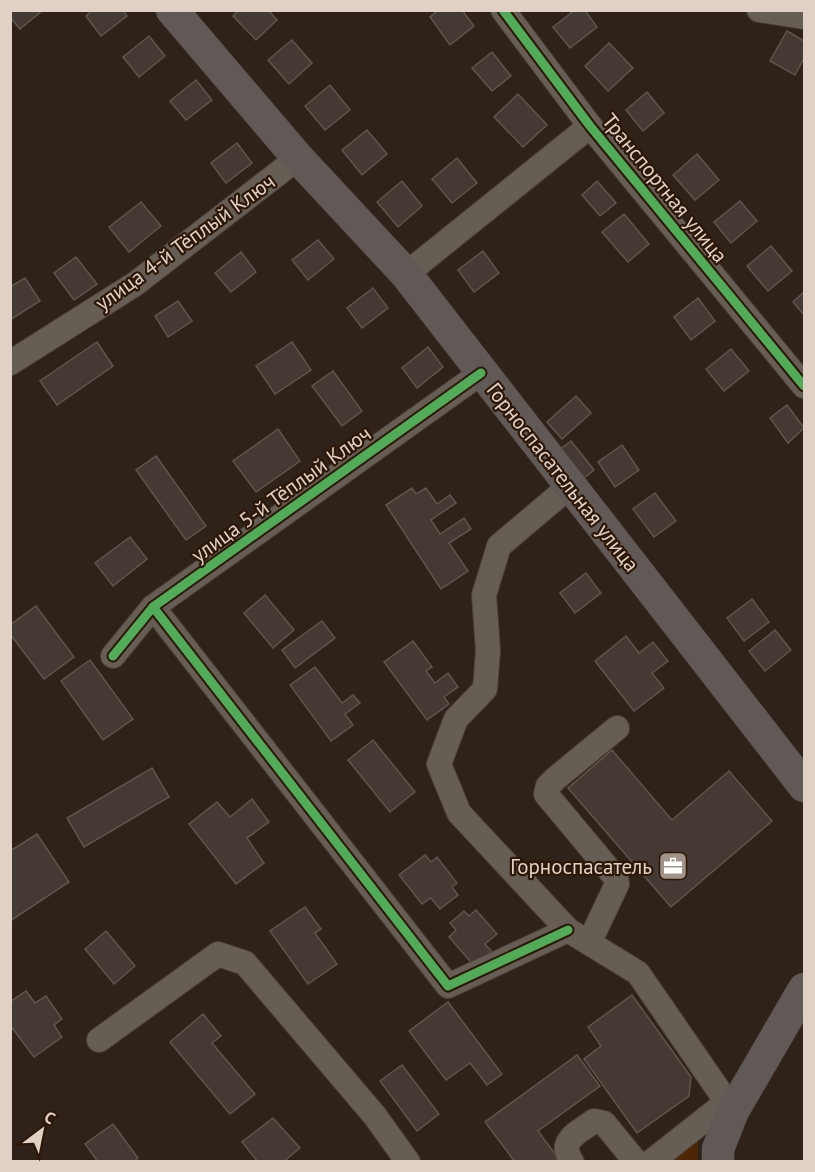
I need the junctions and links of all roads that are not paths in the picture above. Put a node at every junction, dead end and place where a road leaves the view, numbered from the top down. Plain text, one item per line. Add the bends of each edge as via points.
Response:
1 (172, 10) edge
2 (503, 10) edge
3 (759, 10) edge
4 (804, 17) edge
5 (590, 126) junction
6 (298, 158) junction
7 (406, 274) junction
8 (10, 363) edge
9 (482, 373) junction
10 (804, 386) edge
11 (570, 486) junction
12 (153, 607) junction
13 (113, 656) dead end
14 (617, 728) dead end
15 (804, 786) edge
16 (568, 930) junction
17 (589, 943) junction
18 (804, 989) edge
19 (99, 1040) dead end
20 (730, 1107) junction
21 (408, 1161) edge
22 (572, 1161) edge
23 (636, 1161) edge
24 (651, 1161) edge
25 (718, 1161) edge

1 - 6 main road, Горноспасательная улица
2 - 5 street, Транспортная улица
3 - 4 street
5 - 7 street
5 - 10 street, Транспортная улица
6 - 7 main road, Горноспасательная улица
6 - 8 street, улица 4-й Тёплый Ключ via 135,284
7 - 9 main road, Горноспасательная улица
9 - 11 main road, Горноспасательная улица
9 - 12 street, улица 5-й Тёплый Ключ
11 - 15 main road, Горноспасательная улица
11 - 16 street via 499,546 484,595 488,651 485,689 456,720 439,764 459,813
12 - 13 street, улица 5-й Тёплый Ключ
12 - 16 street via 448,986
14 - 17 street via 555,779 546,794 616,878 617,884
16 - 17 street
17 - 20 street via 638,973
18 - 20 main road
19 - 21 street via 218,954 245,963 375,1116
20 - 24 street
20 - 25 main road
22 - 23 street via 566,1145 594,1121 604,1123

